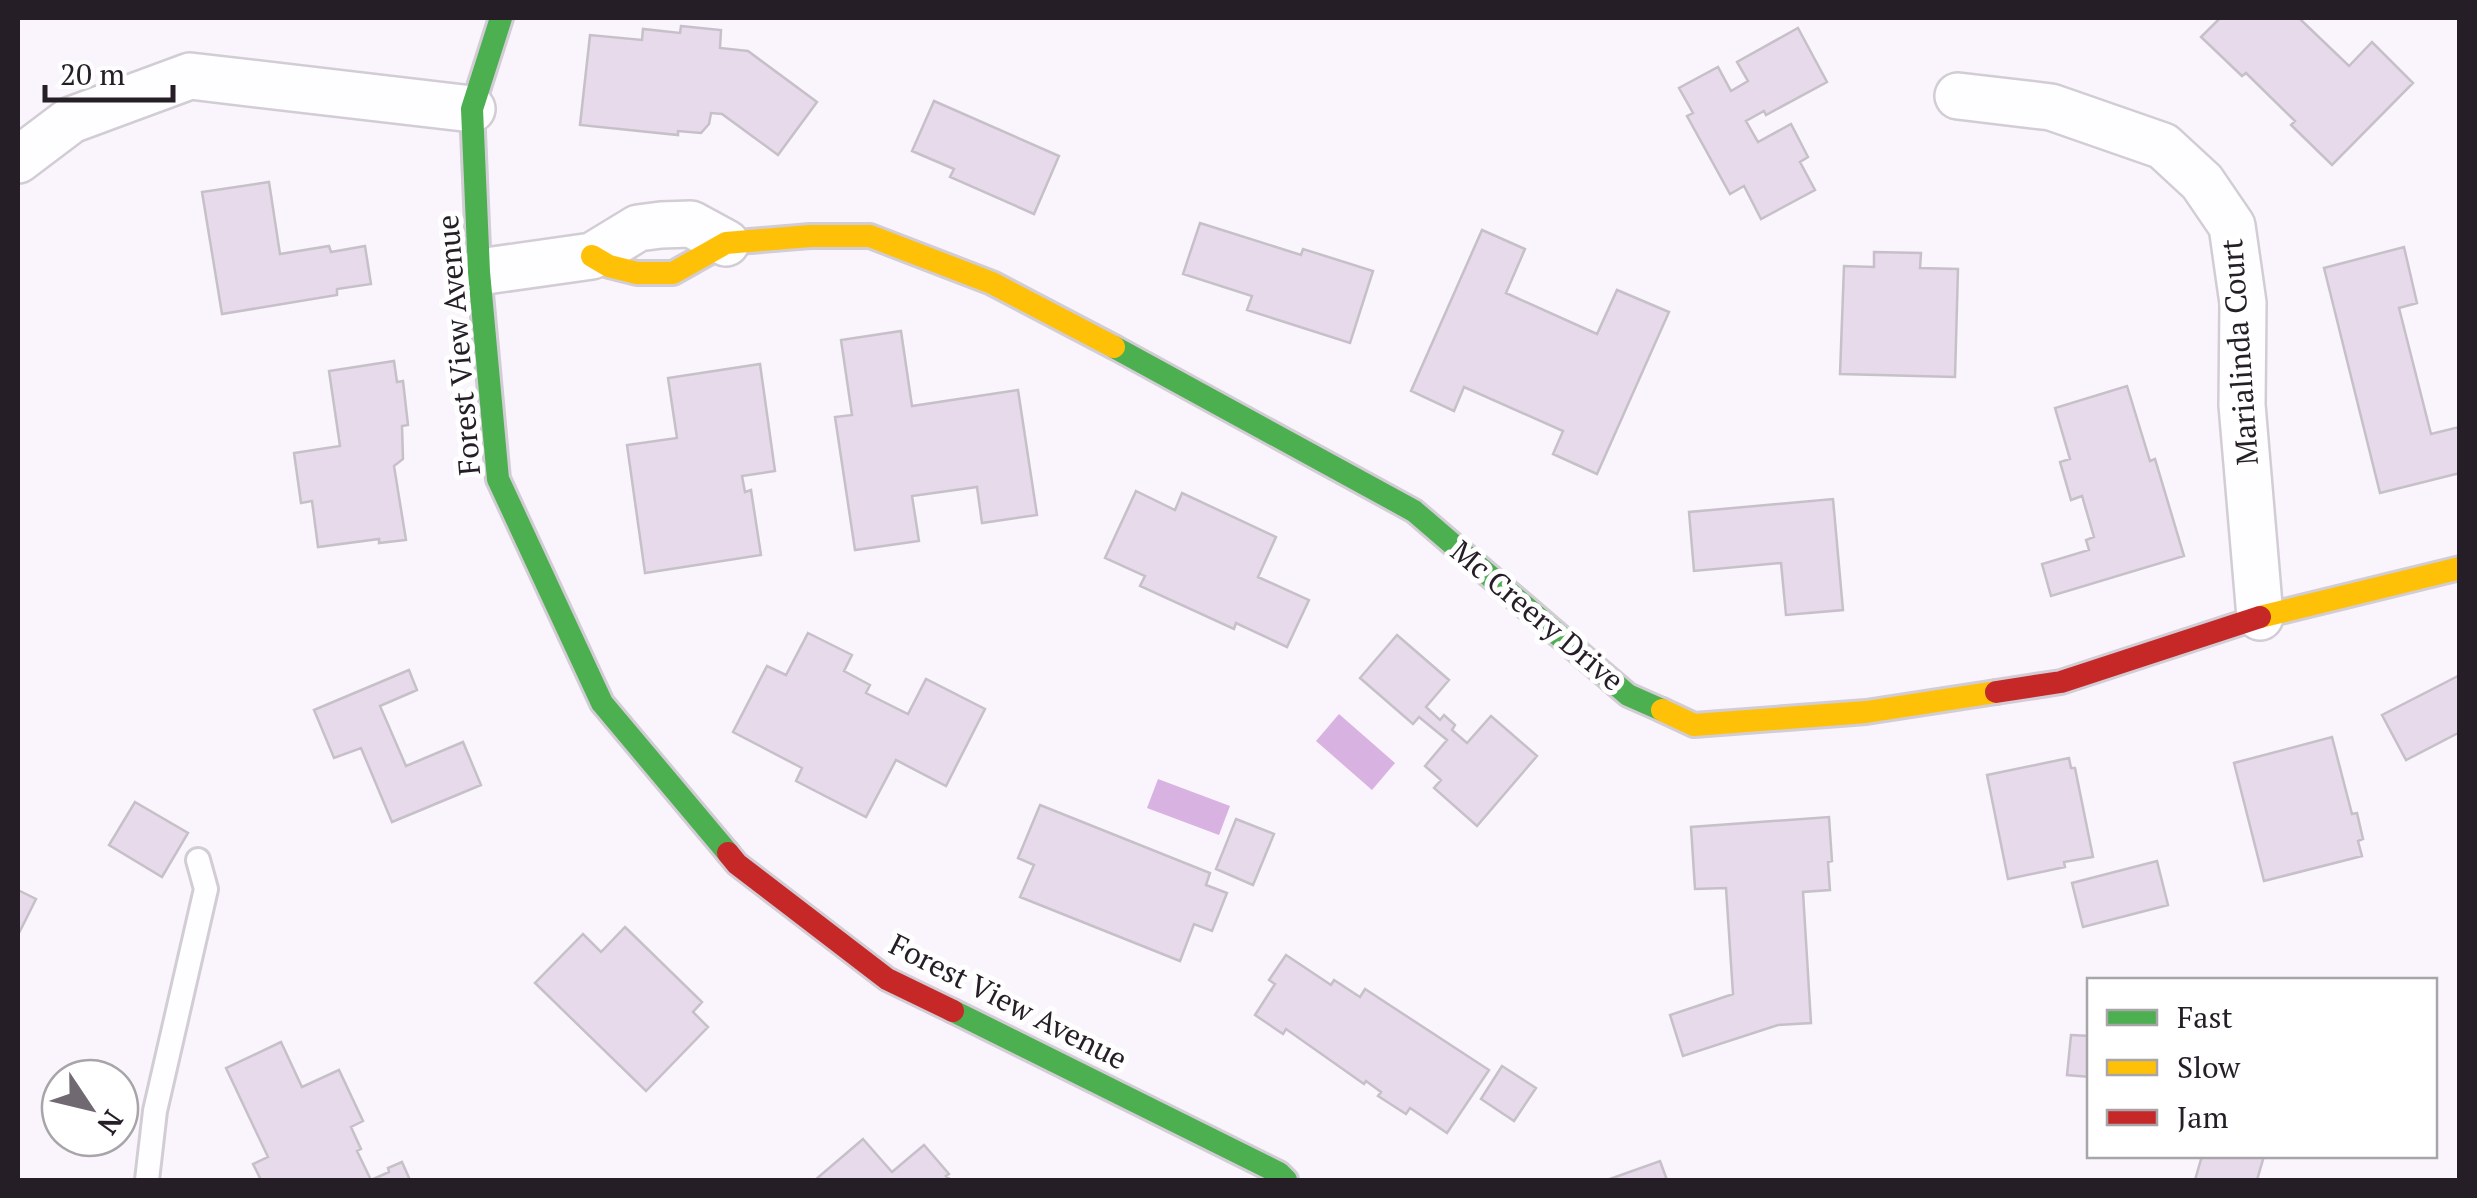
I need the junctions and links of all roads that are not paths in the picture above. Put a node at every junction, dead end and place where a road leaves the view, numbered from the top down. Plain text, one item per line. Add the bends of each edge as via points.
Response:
1 (502, 18) edge
2 (1958, 96) dead end
3 (472, 109) junction
4 (18, 160) edge
5 (726, 243) joint
6 (478, 272) junction
7 (2460, 568) edge
8 (2260, 617) junction
9 (198, 860) dead end
10 (147, 1180) edge
11 (1286, 1180) edge

1 - 3 street, Forest View Avenue
2 - 8 street, Marialinda Court via 2052,108 2164,146 2202,182 2232,226 2243,303 2242,405
3 - 4 street via 190,76 72,120
3 - 6 street, Forest View Avenue
5 - 6 street, Mc Creery Drive via 691,224 661,225 638,228 592,256
5 - 8 street, Mc Creery Drive via 870,236 992,282 1414,512 1628,695 1694,725 1866,712 2061,682
6 - 11 street, Forest View Avenue via 498,480 602,703 737,864 887,979
7 - 8 street, Mc Creery Drive
9 - 10 lane via 206,889 155,1111

